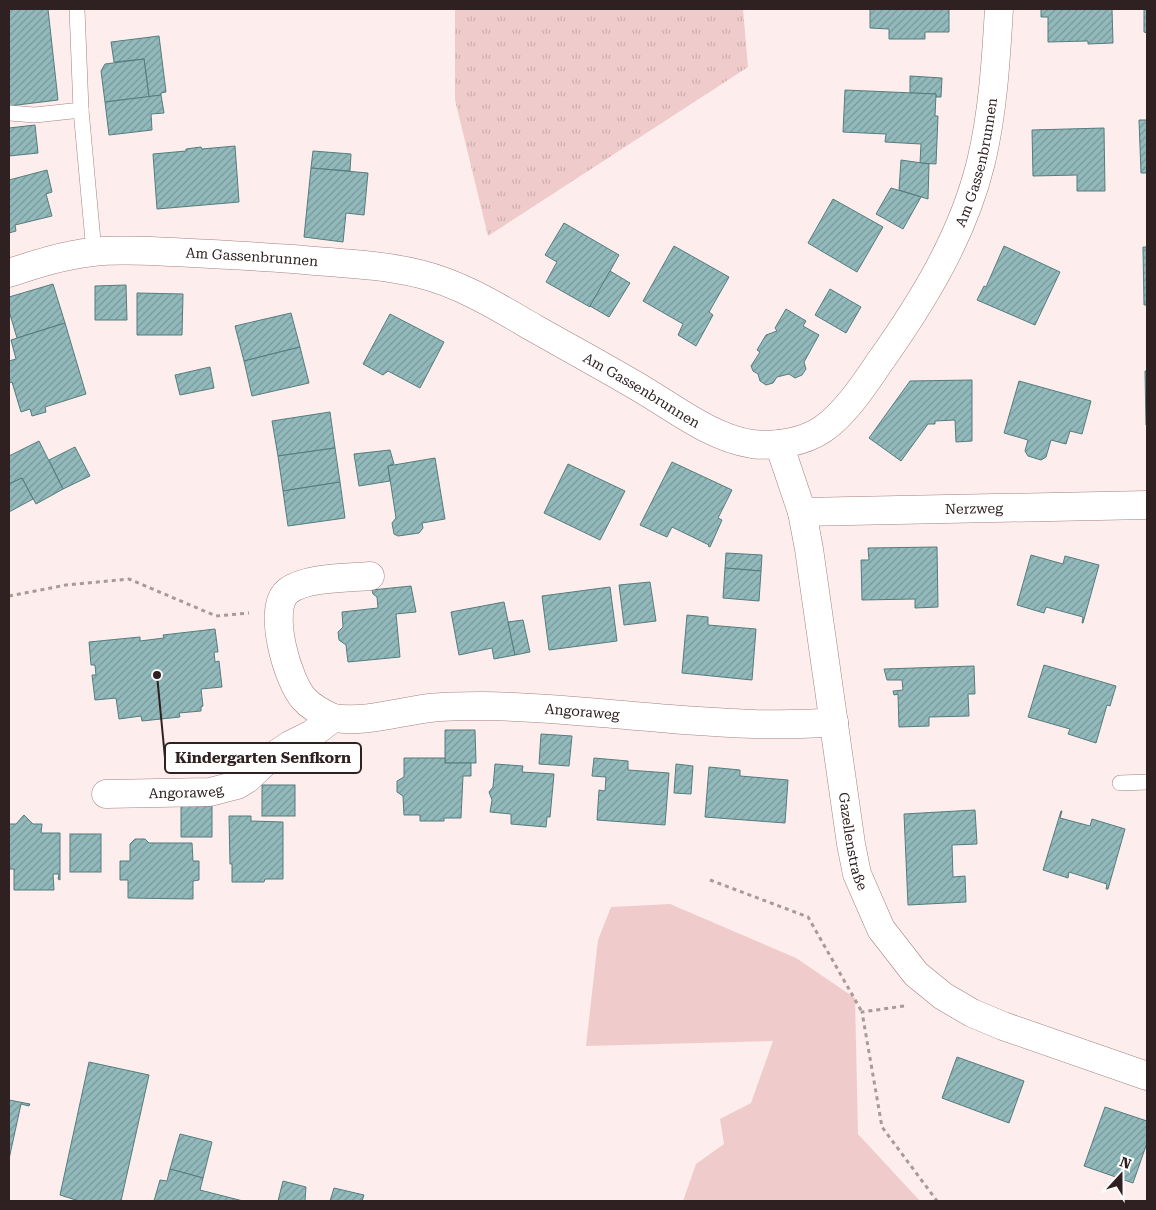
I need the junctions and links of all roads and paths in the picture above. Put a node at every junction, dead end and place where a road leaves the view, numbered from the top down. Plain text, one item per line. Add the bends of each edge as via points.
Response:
1 (77, 9) edge
2 (999, 9) edge
3 (81, 110) junction
4 (9, 113) edge
5 (94, 252) junction
6 (9, 273) edge
7 (779, 444) junction
8 (1147, 505) edge
9 (802, 512) junction
10 (370, 576) dead end
11 (9, 596) edge
12 (278, 609) junction
13 (333, 718) junction
14 (834, 722) junction
15 (1147, 782) edge
16 (1120, 783) dead end
17 (106, 794) dead end
18 (710, 880) dead end
19 (943, 996) junction
20 (862, 1012) junction
21 (1147, 1076) edge
22 (937, 1201) edge

1 - 3 lane
2 - 7 street, Am Gassenbrunnen via 982,161 949,251 901,332 834,421 802,440
3 - 4 lane via 35,115
3 - 5 lane
5 - 6 street, Am Gassenbrunnen
5 - 7 street, Am Gassenbrunnen via 263,257 362,265 421,274 479,297 724,436 753,444
7 - 9 street, Gazellenstraße
8 - 9 street, Nerzweg
9 - 14 street, Gazellenstraße
10 - 12 street via 298,586 286,592
11 - 12 path via 128,579 216,616
12 - 13 street, Angoraweg via 292,681 303,698 320,713
13 - 14 street, Angoraweg via 368,719 431,708 465,706 748,725
13 - 17 street, Angoraweg via 266,761 247,779 226,789
14 - 19 street, Gazellenstraße via 852,852 868,904 896,951 916,974
15 - 16 lane
18 - 20 path via 808,917
19 - 20 path
19 - 21 street, Gazellenstraße via 972,1014
20 - 22 path via 882,1127

